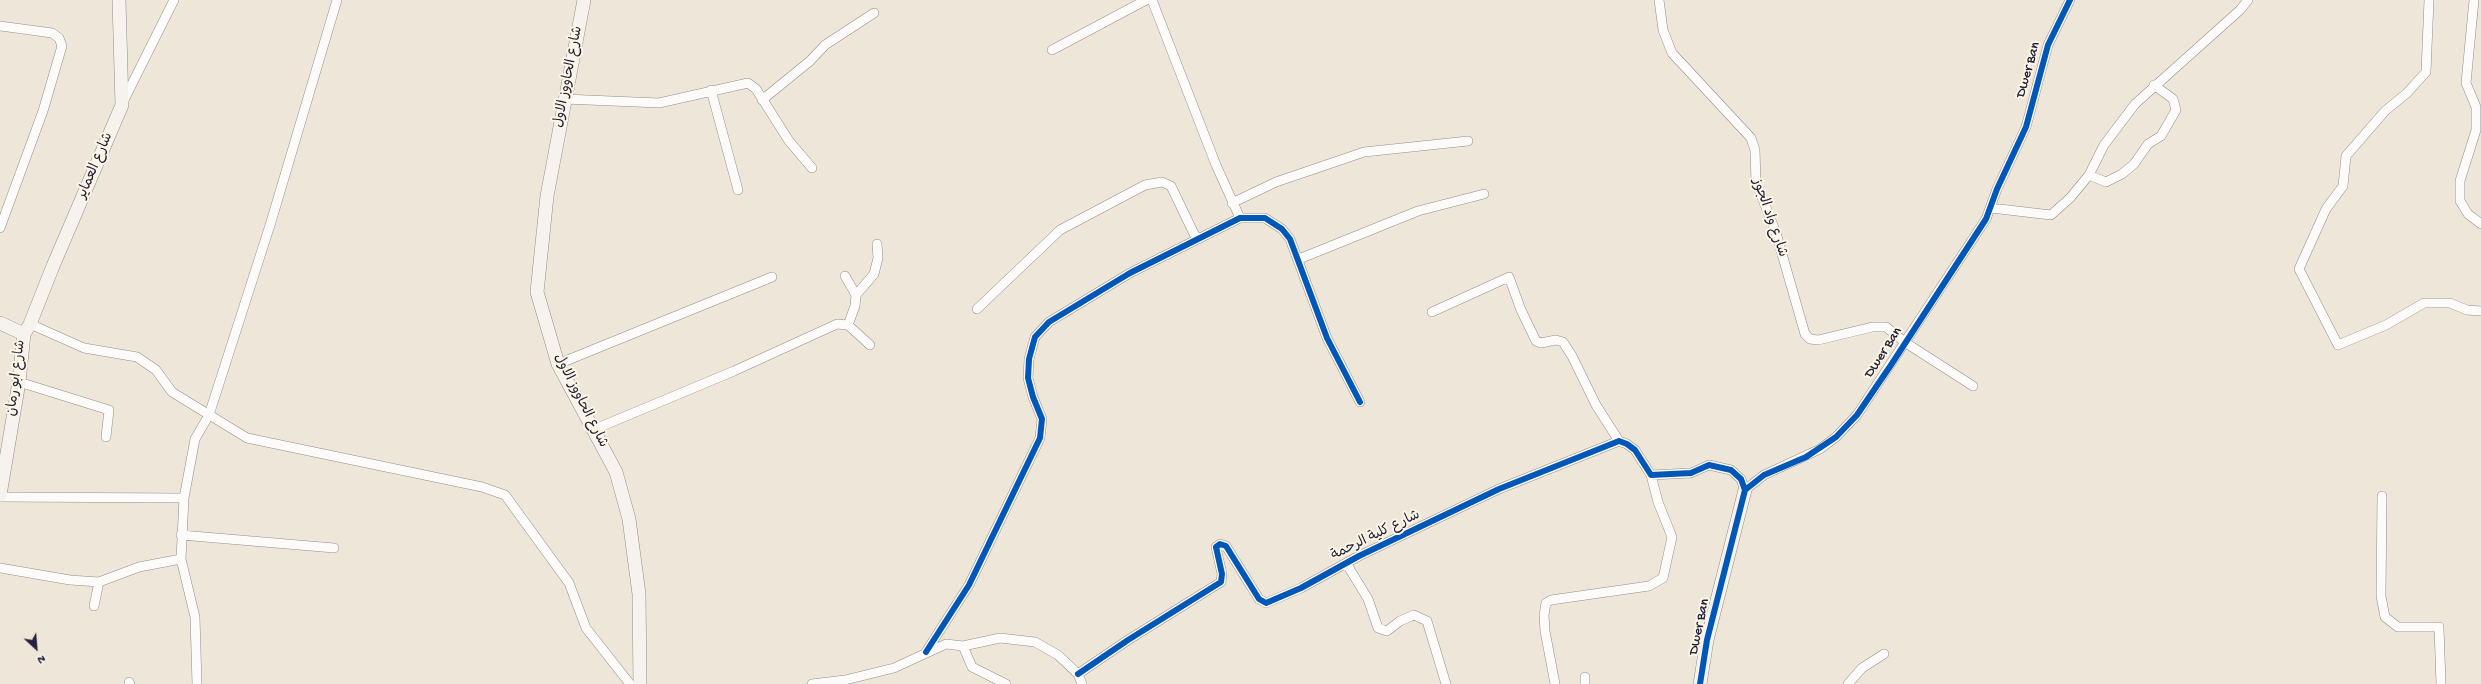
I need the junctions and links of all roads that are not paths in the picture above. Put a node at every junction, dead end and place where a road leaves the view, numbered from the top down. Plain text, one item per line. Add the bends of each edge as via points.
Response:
1 (120, 0) edge
2 (174, 0) edge
3 (337, 0) edge
4 (584, 0) edge
5 (1146, 0) edge
6 (1152, 0) edge
7 (1659, 0) edge
8 (2070, 0) edge
9 (2248, 0) edge
10 (2429, 0) edge
11 (2474, 0) edge
12 (874, 13) dead end
13 (0, 26) edge
14 (1052, 50) dead end
15 (2154, 85) junction
16 (711, 90) junction
17 (564, 99) junction
18 (762, 100) junction
19 (122, 105) junction
20 (1468, 141) dead end
21 (812, 168) dead end
22 (2089, 175) junction
23 (738, 190) dead end
24 (1484, 194) dead end
25 (1232, 203) junction
26 (1991, 208) junction
27 (1240, 218) junction
28 (2481, 224) edge
29 (0, 228) edge
30 (1196, 238) junction
31 (877, 244) dead end
32 (1299, 259) junction
33 (846, 276) dead end
34 (772, 277) dead end
35 (856, 295) junction
36 (977, 309) dead end
37 (2481, 311) edge
38 (1432, 312) dead end
39 (0, 323) edge
40 (848, 325) junction
41 (27, 329) junction
42 (1906, 343) junction
43 (870, 345) dead end
44 (558, 364) junction
45 (19, 382) junction
46 (1973, 386) dead end
47 (1360, 402) dead end
48 (209, 415) junction
49 (595, 429) junction
50 (106, 438) dead end
51 (1619, 441) junction
52 (1651, 475) junction
53 (1745, 490) junction
54 (0, 496) edge
55 (2382, 496) dead end
56 (184, 498) junction
57 (181, 535) junction
58 (334, 548) dead end
59 (181, 559) junction
60 (1346, 563) junction
61 (0, 568) edge
62 (99, 582) junction
63 (94, 606) dead end
64 (963, 646) junction
65 (926, 652) junction
66 (1884, 654) dead end
67 (1078, 674) junction
68 (845, 682) edge
69 (197, 684) edge
70 (630, 684) edge
71 (640, 684) edge
72 (812, 684) edge
73 (1006, 684) edge
74 (1082, 684) edge
75 (1446, 684) edge
76 (1556, 684) edge
77 (1700, 684) edge
78 (1848, 684) edge
79 (2441, 684) edge

1 - 19 main road
2 - 19 street, شارع العماير
3 - 48 street via 271,222
4 - 17 main road, شارع الحاووز الاول
5 - 14 street
6 - 25 street
7 - 42 street, شارع واد الجوز via 1663,30 1672,53 1751,138 1756,182 1776,233 1805,334 1810,339 1818,340 1879,326 1886,328
8 - 26 street, Dwer Ban via 2048,45 2026,127 1997,189
9 - 15 street via 2240,10
10 - 37 street via 2426,72 2408,93 2384,111 2346,156 2343,186 2326,209 2299,269 2338,345 2386,325 2424,303 2450,303 2467,310
11 - 28 street via 2466,83 2476,107 2476,130 2460,181 2460,201 2468,214
12 - 18 street via 825,45 810,61
13 - 29 street via 52,33 60,38 62,46 43,111
15 - 22 street via 2135,104 2104,145
15 - 22 street via 2173,99 2176,110 2161,136 2148,144 2134,164 2122,174 2106,182
16 - 17 street via 654,104
16 - 18 street via 748,83 756,88
16 - 23 street
17 - 44 main road, شارع الحاووز الاول via 547,196 537,292
18 - 21 street via 789,141
19 - 41 main road, شارع العماير
20 - 25 street via 1364,152 1276,182
22 - 26 street via 2070,198 2051,215
24 - 32 street via 1418,211
25 - 27 street
26 - 42 street, Dwer Ban
27 - 30 street
27 - 32 street via 1265,218 1278,226 1290,239
30 - 36 street via 1171,186 1159,182 1145,185 1060,230
30 - 65 street via 1130,273 1049,322 1035,337 1029,354 1028,373 1031,392 1042,420 1040,438 969,585
31 - 35 street via 878,258 874,274
32 - 47 street via 1327,338
33 - 35 street
34 - 44 street
35 - 40 street
38 - 51 street via 1509,277 1536,341 1563,342 1596,405
39 - 41 main road, شارع ابو رمان
40 - 43 street
40 - 49 street via 837,324
41 - 45 main road, شارع ابو رمان
41 - 48 street via 84,348 137,357 156,370 172,392
42 - 46 street, شارع واد الجوز
42 - 53 street, Dwer Ban via 1857,415 1840,433 1811,455 1764,475
44 - 49 main road, شارع الحاووز الاول
45 - 50 street via 109,410
45 - 54 main road, شارع ابو رمان
48 - 56 street via 194,439
48 - 70 street via 247,438 482,487 505,495 569,584 586,628
49 - 71 main road, شارع الحاووز الاول via 616,472 629,519 639,594
51 - 52 street via 1628,444 1634,450
51 - 60 street, شارع كلية الرحمة via 1499,489
52 - 53 street via 1690,473 1709,465 1731,470 1740,479
52 - 76 street via 1658,502 1672,537 1663,578 1649,586 1551,600 1546,603 1545,631
53 - 77 main road, Dwer Ban via 1707,640
54 - 56 street
55 - 79 street via 2381,596 2385,617 2398,627 2439,627
56 - 57 street
57 - 58 street
57 - 59 street
59 - 62 street via 139,567
59 - 69 street via 195,617
60 - 67 street, شارع كلية الرحمة via 1301,588 1266,603 1259,599 1226,546 1220,544 1216,547 1222,574 1221,582
60 - 75 street via 1368,599 1378,628 1387,631 1414,615 1427,622
61 - 62 street via 70,580
62 - 63 street
64 - 65 street via 946,644
64 - 67 street via 1000,638 1035,642 1058,655
64 - 73 street via 972,667
65 - 68 street via 894,668
66 - 78 street via 1862,668
67 - 74 street
68 - 72 street

